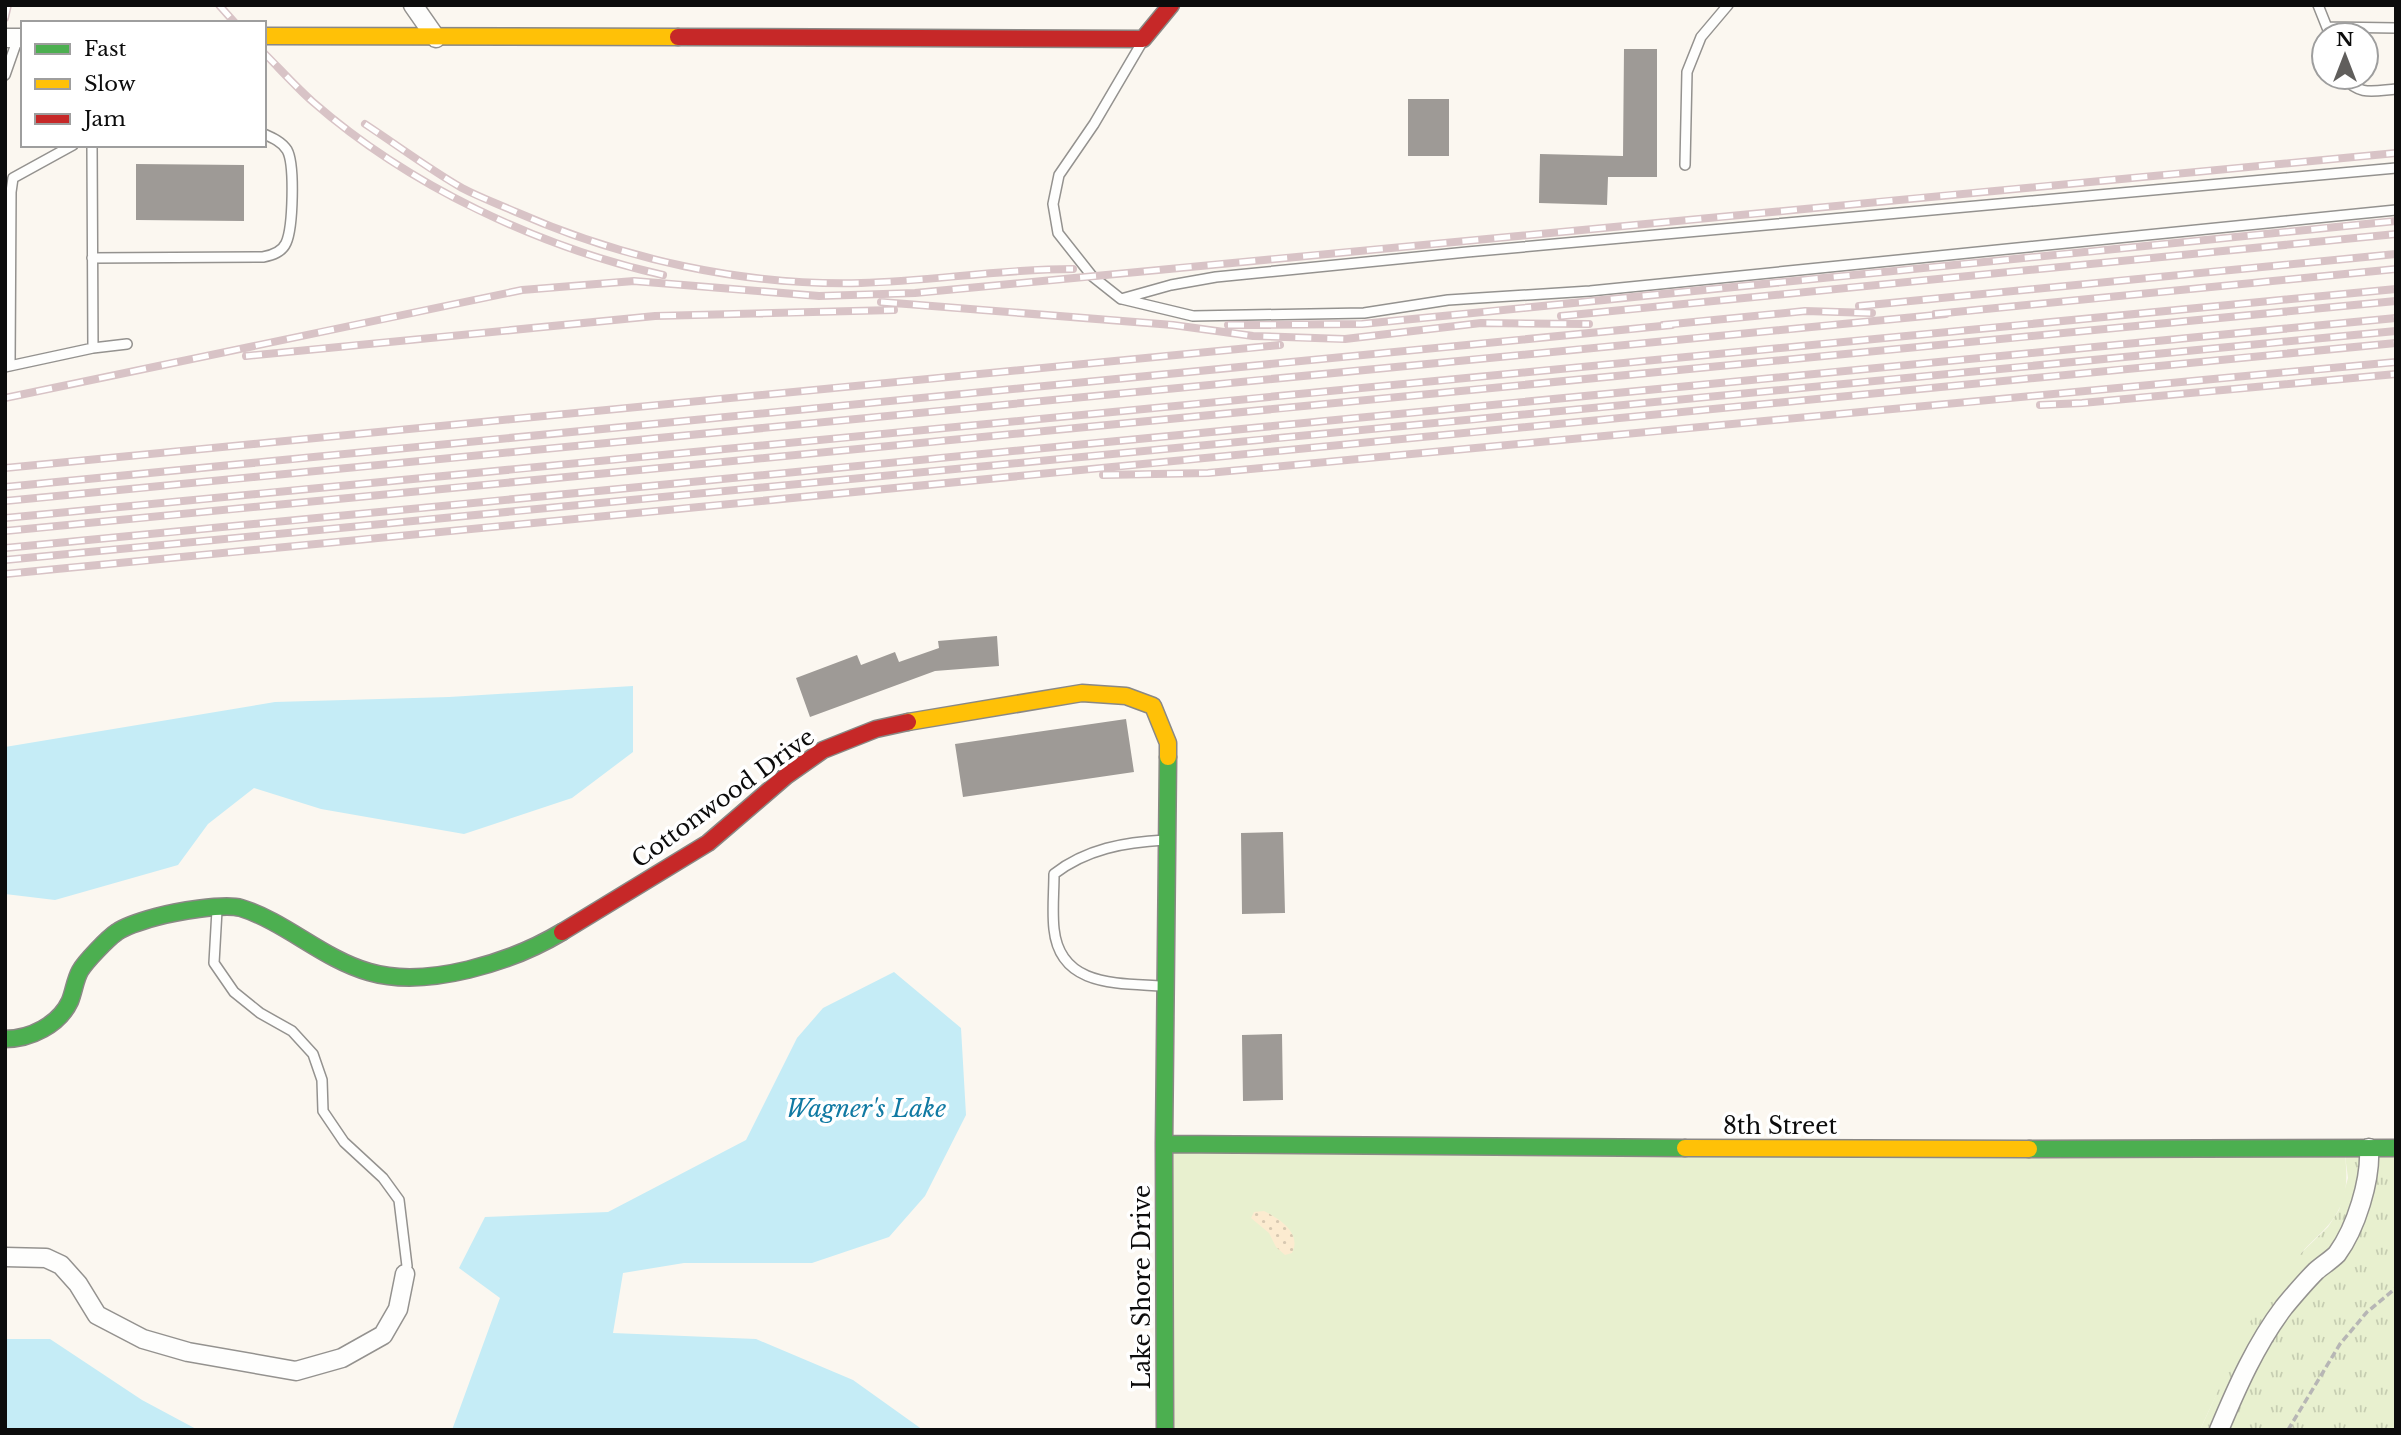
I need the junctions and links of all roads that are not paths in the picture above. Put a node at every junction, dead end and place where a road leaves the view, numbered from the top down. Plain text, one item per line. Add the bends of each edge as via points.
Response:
1 (413, 5) edge
2 (1171, 5) edge
3 (1728, 5) edge
4 (266, 36) edge
5 (15, 38) edge
6 (436, 38) junction
7 (1143, 39) junction
8 (5, 75) edge
9 (266, 135) edge
10 (69, 147) edge
11 (92, 147) edge
12 (1685, 165) dead end
13 (2396, 168) edge
14 (2396, 210) edge
15 (92, 258) junction
16 (1121, 299) junction
17 (127, 344) dead end
18 (93, 348) junction
19 (8, 366) edge
20 (1167, 839) junction
21 (218, 908) junction
22 (1166, 987) junction
23 (5, 1039) edge
24 (1164, 1144) junction
25 (2369, 1148) junction
26 (2396, 1148) edge
27 (5, 1256) edge
28 (405, 1274) joint
29 (1165, 1430) edge
30 (2219, 1430) edge

1 - 6 street
2 - 7 street
3 - 12 lane via 1700,37 1687,72
4 - 6 street
5 - 8 lane
6 - 7 street
7 - 16 lane via 1059,175 1053,204 1058,233 1092,276
9 - 15 lane via 286,148 291,162 290,231 285,246 276,254
10 - 19 lane via 13,178
11 - 15 lane
13 - 16 lane via 1229,275
14 - 16 lane via 1604,290 1448,300 1364,313 1193,316
15 - 18 lane
17 - 18 lane
18 - 19 lane
20 - 21 street, Cottonwood Drive via 1168,743 1153,706 1126,696 1082,693 928,717 823,750 708,843 616,901 537,947 459,972 414,979 369,972 264,918 238,907
20 - 22 street, Cottonwood Drive
20 - 22 lane via 1128,841 1068,863 1054,874 1054,929 1059,953 1070,968 1108,983
21 - 23 street, Cottonwood Drive via 156,917 117,932 80,970 69,1003 54,1023 20,1039
21 - 28 lane via 214,963 234,992 292,1031 313,1054 322,1080 323,1111 344,1142 383,1178 399,1200
22 - 24 street, Cottonwood Drive
24 - 25 street, 8th Street
24 - 29 street, Lake Shore Drive
25 - 26 street, 8th Street
25 - 30 street via 2364,1194 2342,1244 2284,1308 2246,1367
27 - 28 street via 46,1258 61,1265 97,1315 143,1339 188,1352 296,1371 341,1358 383,1335 398,1309

